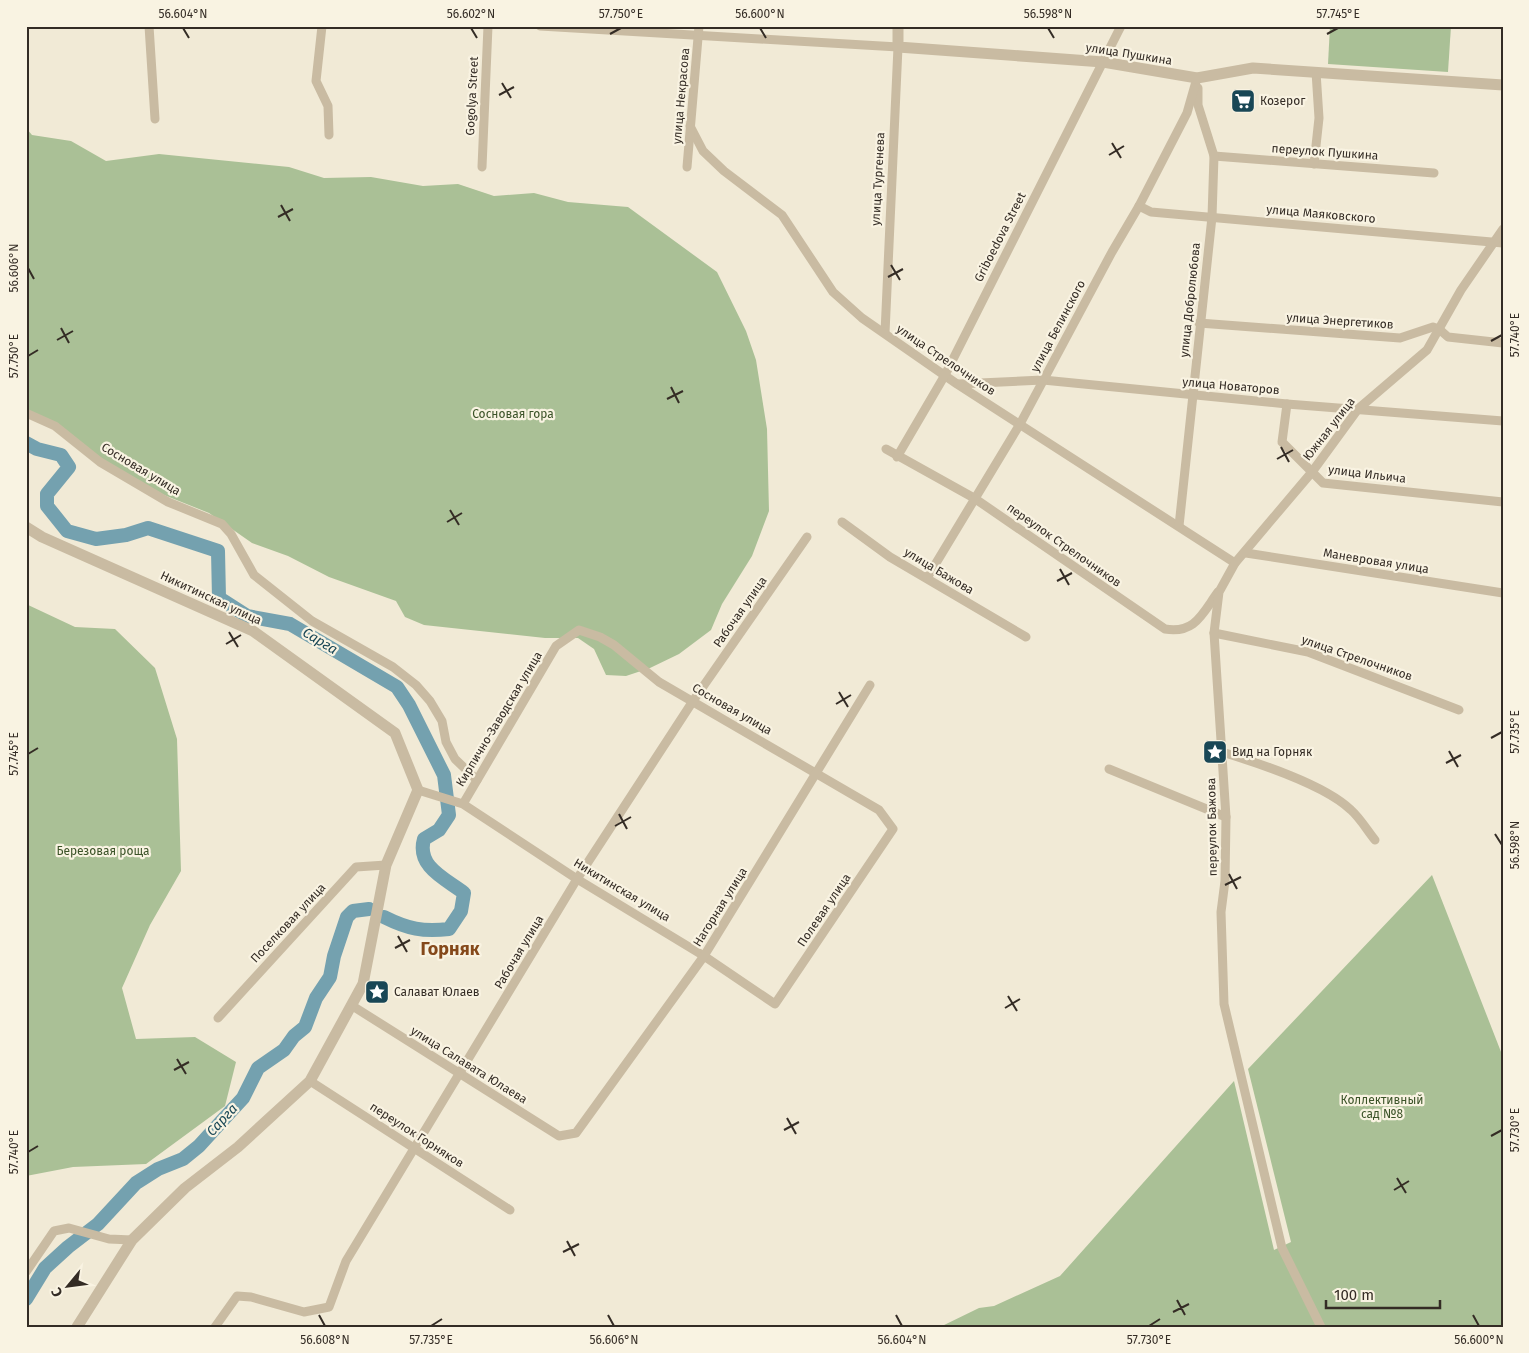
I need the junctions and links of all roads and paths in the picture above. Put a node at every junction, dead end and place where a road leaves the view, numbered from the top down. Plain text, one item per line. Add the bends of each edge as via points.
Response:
1 (149, 26) edge
2 (322, 26) edge
3 (488, 26) edge
4 (540, 26) edge
5 (898, 26) edge
6 (1121, 26) edge
7 (699, 31) edge
8 (898, 46) junction
9 (1103, 62) junction
10 (1316, 72) junction
11 (1197, 78) junction
12 (1503, 84) edge
13 (154, 119) dead end
14 (690, 126) junction
15 (329, 135) dead end
16 (1214, 156) junction
17 (1314, 164) junction
18 (482, 167) dead end
19 (686, 167) dead end
20 (1434, 174) dead end
21 (1139, 206) junction
22 (1212, 217) junction
23 (1503, 229) edge
24 (1493, 242) junction
25 (1503, 243) edge
26 (1199, 323) junction
27 (1439, 329) junction
28 (885, 333) junction
29 (1503, 343) edge
30 (945, 375) junction
31 (1043, 380) junction
32 (957, 384) junction
33 (1193, 395) junction
34 (1287, 404) junction
35 (1358, 409) junction
36 (26, 412) edge
37 (1503, 421) edge
38 (1020, 424) junction
39 (886, 449) dead end
40 (897, 457) junction
41 (1312, 472) junction
42 (974, 498) junction
43 (1503, 502) edge
44 (842, 522) dead end
45 (1179, 526) junction
46 (26, 527) edge
47 (807, 537) dead end
48 (1246, 553) junction
49 (1235, 563) junction
50 (927, 578) junction
51 (1218, 592) junction
52 (1503, 593) edge
53 (1214, 632) junction
54 (1026, 637) dead end
55 (556, 646) joint
56 (870, 685) dead end
57 (693, 701) junction
58 (1459, 710) dead end
59 (1222, 752) junction
60 (1109, 769) dead end
61 (816, 773) junction
62 (477, 780) junction
63 (418, 790) junction
64 (463, 804) junction
65 (1226, 817) junction
66 (893, 829) joint
67 (1375, 840) dead end
68 (386, 865) junction
69 (577, 880) junction
70 (704, 956) junction
71 (775, 1004) joint
72 (351, 1006) junction
73 (218, 1018) dead end
74 (460, 1074) junction
75 (310, 1081) junction
76 (576, 1133) joint
77 (414, 1148) junction
78 (510, 1210) dead end
79 (132, 1240) junction
80 (26, 1272) edge
81 (77, 1327) edge
82 (215, 1327) edge
83 (1321, 1327) edge

1 - 13 street
2 - 15 street via 316,81 328,106
3 - 18 street, Gogolya Street
4 - 7 street, улица Пушкина
5 - 8 street, улица Тургенева
6 - 9 street, Griboedova Street
7 - 8 street, улица Пушкина
7 - 14 street, улица Некрасова
8 - 9 street, улица Пушкина
8 - 28 street, улица Тургенева
9 - 11 street, улица Пушкина
9 - 30 street, Griboedova Street
10 - 11 street, улица Пушкина via 1253,68
10 - 12 street, улица Пушкина
10 - 17 street via 1319,118
11 - 16 street, улица Добролюбова via 1198,104
11 - 21 street, улица Белинского via 1187,113
14 - 19 street, улица Некрасова
14 - 28 street, улица Стрелочников via 703,151 782,215 833,292
16 - 17 street, переулок Пушкина
16 - 22 street, улица Добролюбова
17 - 20 street, переулок Пушкина
21 - 22 street, улица Маяковского via 1151,212
21 - 31 street, улица Белинского
22 - 24 street, улица Маяковского
22 - 26 street, улица Добролюбова
23 - 24 street, Южная улица
24 - 25 street, улица Маяковского
24 - 27 street, Южная улица
26 - 27 street, улица Энергетиков via 1400,338 1433,327
26 - 33 street, улица Добролюбова
27 - 29 street via 1448,337
27 - 35 street, Южная улица via 1427,350
28 - 30 street, улица Стрелочников
30 - 32 street, улица Стрелочников
30 - 40 street, Griboedova Street
31 - 32 street, улица Новаторов
31 - 33 street, улица Новаторов
31 - 38 street, улица Белинского
32 - 38 street, улица Стрелочников
33 - 34 street, улица Новаторов
33 - 45 street, улица Добролюбова
34 - 35 street, улица Новаторов
34 - 41 street, улица Ильича via 1282,442
35 - 37 street, улица Новаторов
35 - 41 street, Южная улица
36 - 62 street, Сосновая улица via 55,426 100,462 168,502 222,524 254,576 312,621 393,667 416,685 442,722 446,742 455,759
38 - 42 street, улица Белинского
38 - 45 street, улица Стрелочников
39 - 40 street, переулок Стрелочников
40 - 42 street, переулок Стрелочников
41 - 43 street, улица Ильича via 1323,483
41 - 48 street, Южная улица
42 - 50 street, улица Белинского
42 - 51 street, переулок Стрелочников via 1164,629 1177,631 1195,624
44 - 50 street, улица Бажова via 890,557
45 - 49 street, улица Стрелочников
46 - 63 street, Никитинская улица via 253,631 395,733
47 - 57 street, Рабочая улица
48 - 49 street, Южная улица
48 - 52 street, Маневровая улица
49 - 51 street, Южная улица
50 - 54 street, улица Бажова
51 - 53 street, Южная улица
53 - 58 street, улица Стрелочников via 1308,652
53 - 59 street, переулок Бажова
55 - 57 street, Сосновая улица via 579,630 600,637 659,682
55 - 62 street, Кирпично-Заводская улица
56 - 61 street, Нагорная улица
57 - 61 street, Сосновая улица
57 - 69 street, Рабочая улица
59 - 65 street, переулок Бажова
59 - 67 street via 1283,773 1323,792 1351,809
60 - 65 street
61 - 66 street, Сосновая улица via 879,810
61 - 70 street, Нагорная улица
62 - 64 street, Кирпично-Заводская улица
63 - 64 street, Никитинская улица
63 - 68 street
64 - 69 street, Никитинская улица
65 - 83 street, переулок Бажова via 1226,881 1220,912 1224,1004 1282,1248
66 - 71 street, Полевая улица
68 - 72 street via 363,984
68 - 73 street, Поселковая улица via 356,867
69 - 70 street, Никитинская улица
69 - 74 street, Рабочая улица
70 - 71 street, Никитинская улица
70 - 76 street, Нагорная улица
72 - 74 street, улица Салавата Юлаева
72 - 75 street
74 - 76 street, улица Салавата Юлаева via 559,1136
74 - 77 street, Рабочая улица
75 - 77 street, переулок Горняков
75 - 79 street via 238,1147 185,1188
77 - 78 street, переулок Горняков
77 - 82 street, Рабочая улица via 346,1261 329,1307 304,1312 237,1296
79 - 80 street via 109,1239 69,1228 54,1231
79 - 81 street

